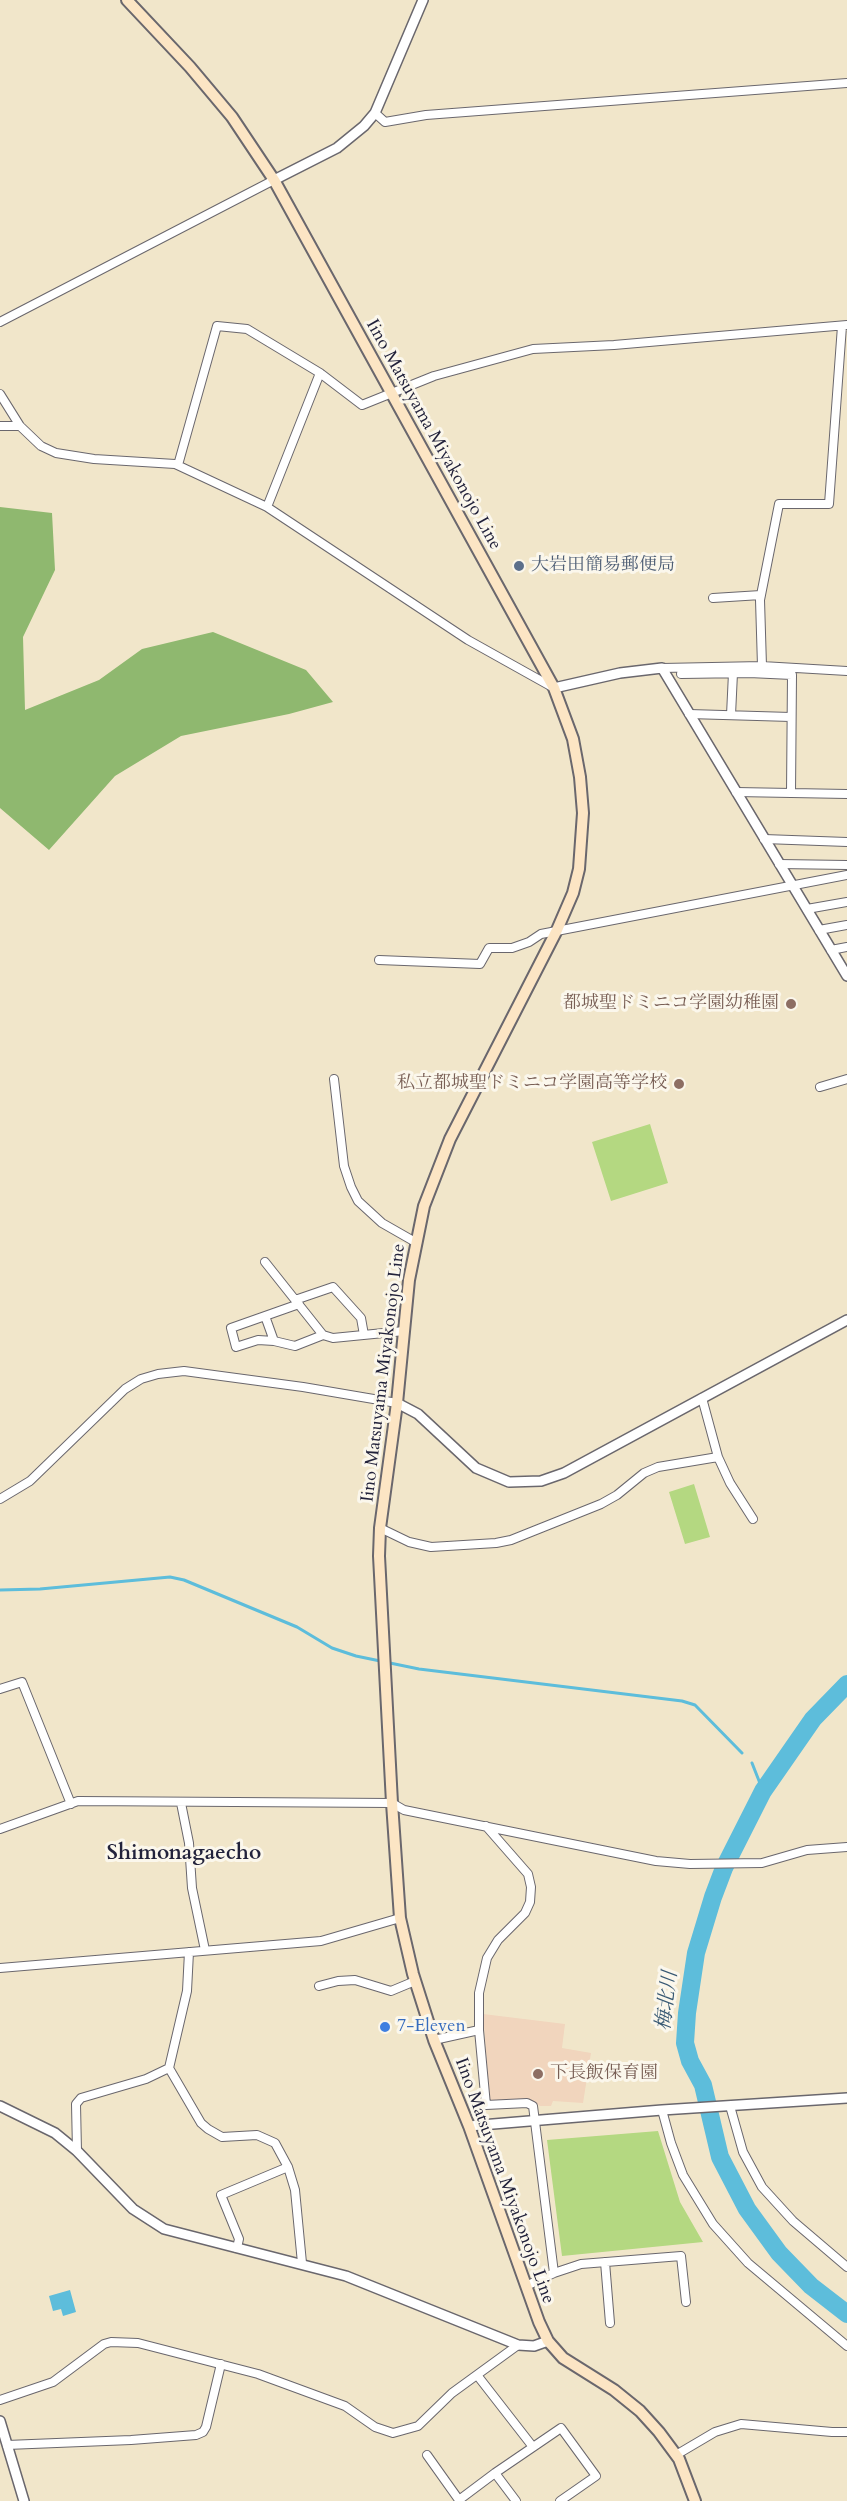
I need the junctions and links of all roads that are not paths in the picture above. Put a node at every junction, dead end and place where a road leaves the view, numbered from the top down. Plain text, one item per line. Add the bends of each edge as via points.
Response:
1 (127, 0) edge
2 (423, 0) edge
3 (847, 83) edge
4 (375, 113) junction
5 (274, 180) junction
6 (0, 322) edge
7 (845, 326) edge
8 (320, 373) junction
9 (391, 392) junction
10 (0, 394) edge
11 (0, 426) edge
12 (20, 426) junction
13 (178, 465) junction
14 (267, 507) junction
15 (761, 595) junction
16 (713, 598) dead end
17 (762, 666) junction
18 (662, 668) junction
19 (847, 671) edge
20 (733, 673) junction
21 (681, 675) dead end
22 (554, 688) junction
23 (689, 714) junction
24 (731, 715) junction
25 (791, 717) junction
26 (736, 792) junction
27 (791, 793) junction
28 (847, 794) edge
29 (764, 839) junction
30 (847, 842) edge
31 (779, 864) junction
32 (847, 865) edge
33 (847, 875) edge
34 (793, 886) junction
35 (847, 902) edge
36 (807, 909) junction
37 (847, 925) edge
38 (557, 930) junction
39 (819, 930) junction
40 (847, 947) edge
41 (831, 950) junction
42 (379, 960) dead end
43 (846, 974) edge
44 (334, 1079) dead end
45 (847, 1079) edge
46 (820, 1087) dead end
47 (417, 1243) junction
48 (265, 1262) dead end
49 (297, 1302) junction
50 (265, 1316) junction
51 (847, 1320) edge
52 (404, 1331) junction
53 (323, 1335) junction
54 (364, 1335) junction
55 (274, 1341) junction
56 (702, 1398) junction
57 (397, 1403) junction
58 (718, 1457) junction
59 (0, 1499) edge
60 (753, 1519) dead end
61 (380, 1528) junction
62 (0, 1689) edge
63 (181, 1803) junction
64 (392, 1803) junction
65 (71, 1804) junction
66 (486, 1826) junction
67 (0, 1829) edge
68 (847, 1847) edge
69 (400, 1918) junction
70 (205, 1950) junction
71 (189, 1952) junction
72 (0, 1968) edge
73 (415, 1981) junction
74 (319, 1986) dead end
75 (479, 2030) junction
76 (434, 2040) junction
77 (169, 2068) junction
78 (847, 2098) edge
79 (0, 2106) edge
80 (729, 2106) junction
81 (662, 2110) junction
82 (535, 2121) junction
83 (469, 2127) junction
84 (77, 2151) junction
85 (288, 2167) junction
86 (237, 2248) junction
87 (605, 2262) junction
88 (302, 2263) junction
89 (847, 2267) edge
90 (554, 2273) junction
91 (526, 2286) junction
92 (686, 2302) dead end
93 (610, 2323) dead end
94 (548, 2341) junction
95 (518, 2345) junction
96 (847, 2346) edge
97 (221, 2364) junction
98 (477, 2375) junction
99 (0, 2400) edge
100 (0, 2421) edge
101 (847, 2432) edge
102 (7, 2445) junction
103 (533, 2447) junction
104 (428, 2455) dead end
105 (676, 2455) junction
106 (495, 2473) junction
107 (24, 2501) edge
108 (516, 2501) edge
109 (561, 2501) edge
110 (695, 2501) edge

1 - 5 main road, Iino Matsuyama Miyakonojo Line via 232,117
2 - 4 street
3 - 4 street via 426,115 385,122
4 - 5 street via 337,148
5 - 6 street
5 - 9 main road, Iino Matsuyama Miyakonojo Line
7 - 9 street via 533,349
7 - 15 street via 829,504 779,504
8 - 9 street via 362,405
8 - 13 street via 247,329 217,326
8 - 14 street
9 - 22 main road, Iino Matsuyama Miyakonojo Line
10 - 12 street
11 - 12 street
12 - 13 street via 41,446 56,453
13 - 14 street
14 - 22 street via 468,640
15 - 16 street
15 - 17 street
17 - 18 street
17 - 19 street
18 - 22 street
18 - 23 street
20 - 21 street
20 - 24 street
20 - 25 street via 792,675
22 - 38 main road, Iino Matsuyama Miyakonojo Line via 573,739 583,813 579,869
23 - 24 street
23 - 26 street
24 - 25 street
25 - 27 street
26 - 27 street
26 - 29 street
27 - 28 street
29 - 30 street
29 - 31 street
31 - 32 street
31 - 34 street
33 - 34 street
34 - 36 street
34 - 38 street
35 - 36 street
36 - 39 street
37 - 39 street
38 - 42 street via 512,948 489,948 480,964
38 - 47 main road, Iino Matsuyama Miyakonojo Line via 450,1140 424,1206
39 - 41 street
40 - 41 street
41 - 43 street
44 - 47 street via 344,1166 358,1201 382,1224
45 - 46 street
47 - 52 main road, Iino Matsuyama Miyakonojo Line
48 - 49 street
49 - 50 street
49 - 53 street
49 - 54 street via 333,1287 361,1318
50 - 55 street
50 - 55 street via 231,1328 236,1347 258,1340
51 - 56 street
52 - 54 street
52 - 57 main road, Iino Matsuyama Miyakonojo Line
53 - 54 street
53 - 55 street via 295,1346
56 - 57 street via 553,1478 527,1483 508,1482 476,1468 418,1414
56 - 58 street
57 - 59 street via 184,1371 158,1374 125,1389 30,1481
57 - 61 main road, Iino Matsuyama Miyakonojo Line
58 - 60 street
58 - 61 street via 658,1467 601,1504 511,1540 431,1547
61 - 64 main road, Iino Matsuyama Miyakonojo Line
62 - 65 street via 22,1682
63 - 64 street
63 - 65 street
63 - 70 street
64 - 66 street via 404,1810
64 - 69 main road, Iino Matsuyama Miyakonojo Line
65 - 67 street
66 - 68 street via 656,1861 757,1862 807,1850
66 - 75 street via 524,1868 531,1887 525,1913 498,1940 487,1958 479,1993
69 - 70 street via 321,1941
69 - 73 main road, Iino Matsuyama Miyakonojo Line
70 - 71 street
71 - 72 street
71 - 77 street via 187,1991
73 - 74 street via 391,1991 355,1980
73 - 76 main road, Iino Matsuyama Miyakonojo Line
75 - 76 street
75 - 82 street via 486,2105 527,2103 533,2106
76 - 83 main road, Iino Matsuyama Miyakonojo Line
77 - 84 street via 81,2098 76,2104
77 - 85 street via 208,2129 222,2138 246,2134 266,2137 275,2143
78 - 80 street
79 - 84 street via 56,2133
80 - 81 street
80 - 89 street via 743,2152 762,2187 793,2221
81 - 82 street
81 - 96 street via 683,2175 713,2224 748,2263
82 - 83 street
82 - 90 street
83 - 91 main road, Iino Matsuyama Miyakonojo Line
84 - 86 street via 148,2220 184,2235
85 - 86 street via 221,2195 239,2239
85 - 88 street via 295,2190
86 - 88 street
87 - 90 street via 581,2264
87 - 92 street via 681,2256
87 - 93 street
88 - 95 street via 391,2292
90 - 91 street
91 - 94 main road, Iino Matsuyama Miyakonojo Line
94 - 95 street via 534,2346
94 - 105 main road, Iino Matsuyama Miyakonojo Line via 563,2358 614,2390 640,2412
95 - 98 street
97 - 98 street via 345,2406 375,2427 393,2433 418,2426
97 - 99 street via 138,2343 111,2342 53,2382
97 - 102 street via 206,2427 196,2435
98 - 103 street
100 - 102 street
101 - 105 street via 741,2424 715,2432
102 - 107 street
103 - 106 street
103 - 109 street via 561,2428 596,2476
104 - 106 street via 459,2500
105 - 110 main road, Iino Matsuyama Miyakonojo Line
106 - 108 street

